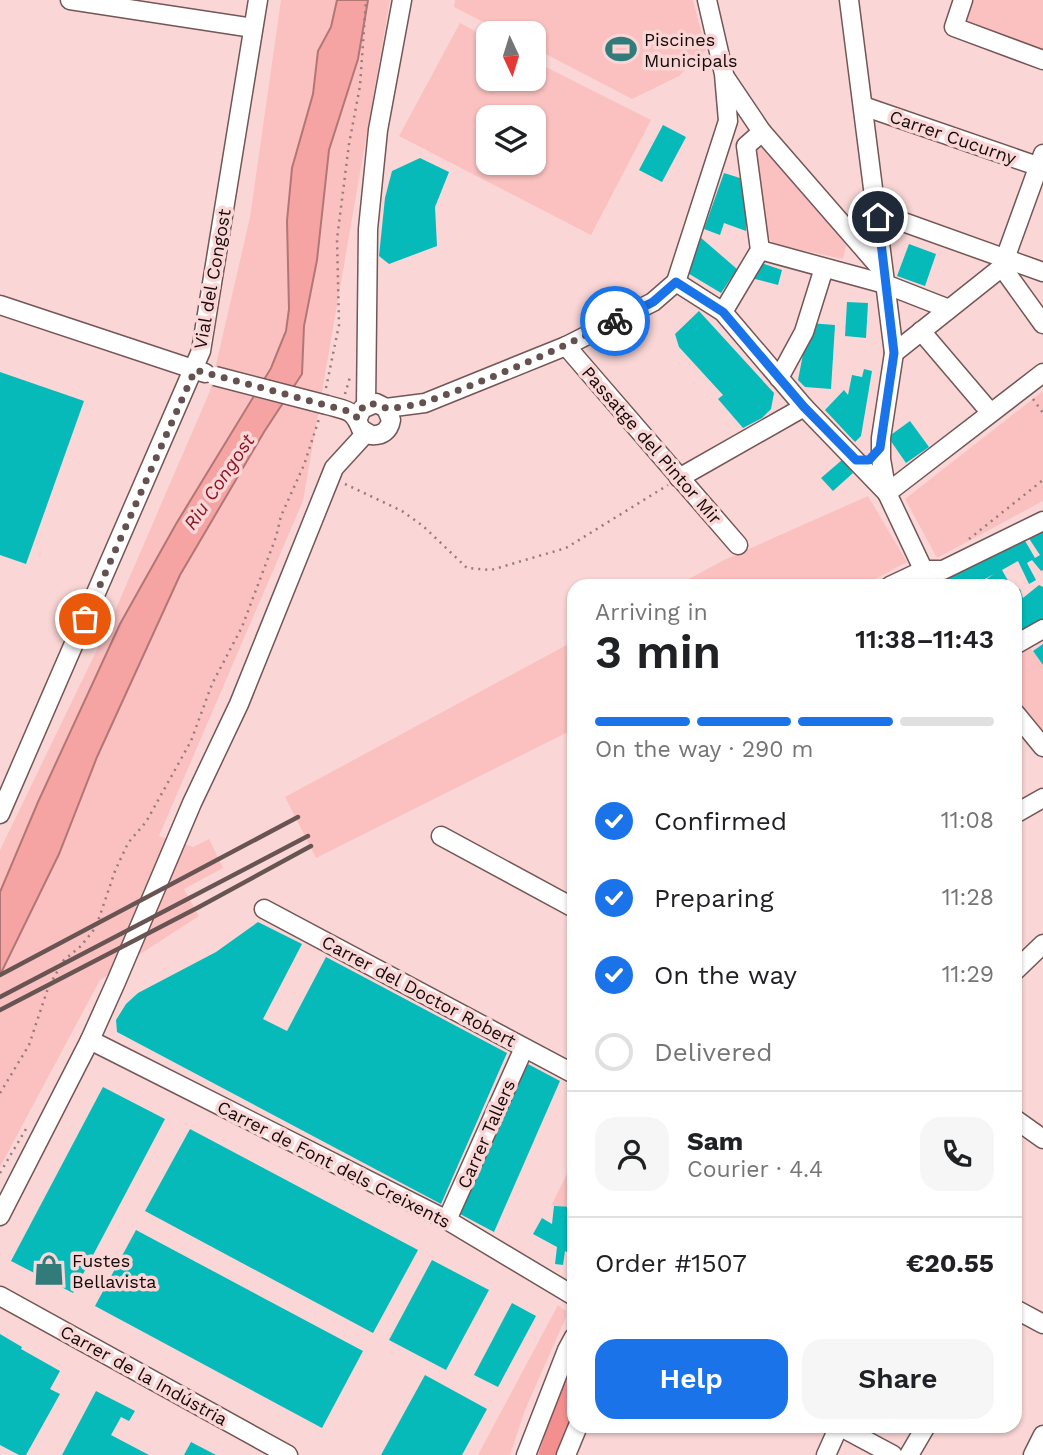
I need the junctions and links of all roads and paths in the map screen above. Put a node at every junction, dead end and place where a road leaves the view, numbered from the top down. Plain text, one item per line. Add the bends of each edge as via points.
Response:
1 (70, 0) edge
2 (258, 0) edge
3 (366, 0) edge
4 (402, 0) edge
5 (707, 0) edge
6 (849, 0) edge
7 (963, 0) edge
8 (253, 28) junction
9 (1043, 60) edge
10 (724, 74) junction
11 (863, 106) junction
12 (749, 115) junction
13 (725, 129) junction
14 (762, 132) junction
15 (746, 146) junction
16 (1042, 163) edge
17 (878, 213) junction
18 (760, 250) junction
19 (1003, 262) junction
20 (824, 268) junction
21 (1043, 272) edge
22 (884, 278) junction
23 (676, 282) junction
24 (0, 304) edge
25 (949, 309) junction
26 (723, 312) junction
27 (1043, 324) edge
28 (921, 331) junction
29 (565, 346) junction
30 (894, 353) junction
31 (195, 370) junction
32 (1043, 373) edge
33 (779, 377) junction
34 (325, 401) junction
35 (804, 407) junction
36 (386, 408) junction
37 (989, 412) junction
38 (363, 419) junction
39 (880, 448) junction
40 (856, 460) junction
41 (330, 477) junction
42 (679, 478) junction
43 (1043, 480) edge
44 (887, 492) junction
45 (1043, 522) edge
46 (970, 538) dead end
47 (738, 544) dead end
48 (928, 578) edge
49 (1043, 629) edge
50 (1022, 641) edge
51 (1022, 722) edge
52 (1043, 747) edge
53 (1043, 798) edge
54 (1022, 810) edge
55 (0, 814) edge
56 (441, 836) dead end
57 (567, 904) edge
58 (264, 909) dead end
59 (1043, 944) edge
60 (1022, 964) edge
61 (90, 1040) junction
62 (524, 1048) junction
63 (567, 1070) edge
64 (0, 1093) edge
65 (1022, 1124) edge
66 (1043, 1139) edge
67 (0, 1216) edge
68 (447, 1220) junction
69 (567, 1292) edge
70 (0, 1296) edge
71 (1022, 1313) edge
72 (1043, 1324) edge
73 (567, 1350) edge
74 (575, 1433) edge
75 (836, 1433) edge
76 (852, 1433) edge
77 (922, 1433) edge
78 (1043, 1435) edge
79 (288, 1455) edge
80 (526, 1455) edge
81 (566, 1455) edge
82 (826, 1455) edge
83 (893, 1455) edge
84 (909, 1455) edge
85 (1033, 1455) edge

1 - 8 street
2 - 8 street, Vial del Congost
3 - 34 path via 360,86 338,239 338,325
4 - 38 street via 378,130 368,229
5 - 10 street
6 - 11 street
7 - 9 street via 954,27
8 - 31 street, Vial del Congost
10 - 12 street
10 - 13 street
11 - 16 street, Carrer Cucurny
11 - 17 street
12 - 13 street via 739,115
12 - 14 street
13 - 15 street
13 - 23 street
14 - 15 street
14 - 22 street
15 - 18 street
16 - 19 street
17 - 19 street
17 - 22 street
18 - 20 street
18 - 26 street
19 - 21 street
19 - 25 street
19 - 27 street
20 - 22 street
20 - 33 street via 804,332
22 - 25 street
22 - 30 street
23 - 26 street
23 - 29 street via 653,302
24 - 31 street
25 - 28 street
26 - 33 street
28 - 30 street
28 - 37 street
29 - 36 street via 425,403
29 - 42 street, Passatge del Pintor Mir
30 - 39 street
31 - 34 street, bridge
31 - 55 street, Vial del Congost
32 - 37 street
33 - 35 street
34 - 38 street
34 - 64 path via 242,626 212,684 191,741 146,822 128,843 96,927 63,961 48,988 29,1045
35 - 40 street
35 - 42 street
36 - 38 street via 376,403
36 - 38 street via 391,419 387,430 378,436
37 - 44 street
38 - 41 street
39 - 40 street via 869,460
39 - 44 street
40 - 44 street
41 - 42 path via 402,511 467,568 491,570 566,548
41 - 61 street via 239,704
42 - 47 street, Passatge del Pintor Mir
43 - 46 path
44 - 48 street
45 - 48 street
49 - 50 street
51 - 52 street
53 - 54 street
56 - 57 street
58 - 62 street, Carrer del Doctor Robert
59 - 60 street
61 - 67 street
61 - 68 street, Carrer de Font dels Creixents
62 - 63 street, Carrer del Doctor Robert
62 - 68 street, Carrer Tallers
65 - 66 street
68 - 69 street, Carrer de Font dels Creixents
70 - 79 street, Carrer de la Indústria
71 - 72 street
73 - 80 street
74 - 81 street
75 - 82 street
76 - 83 street
77 - 84 street
78 - 85 street

